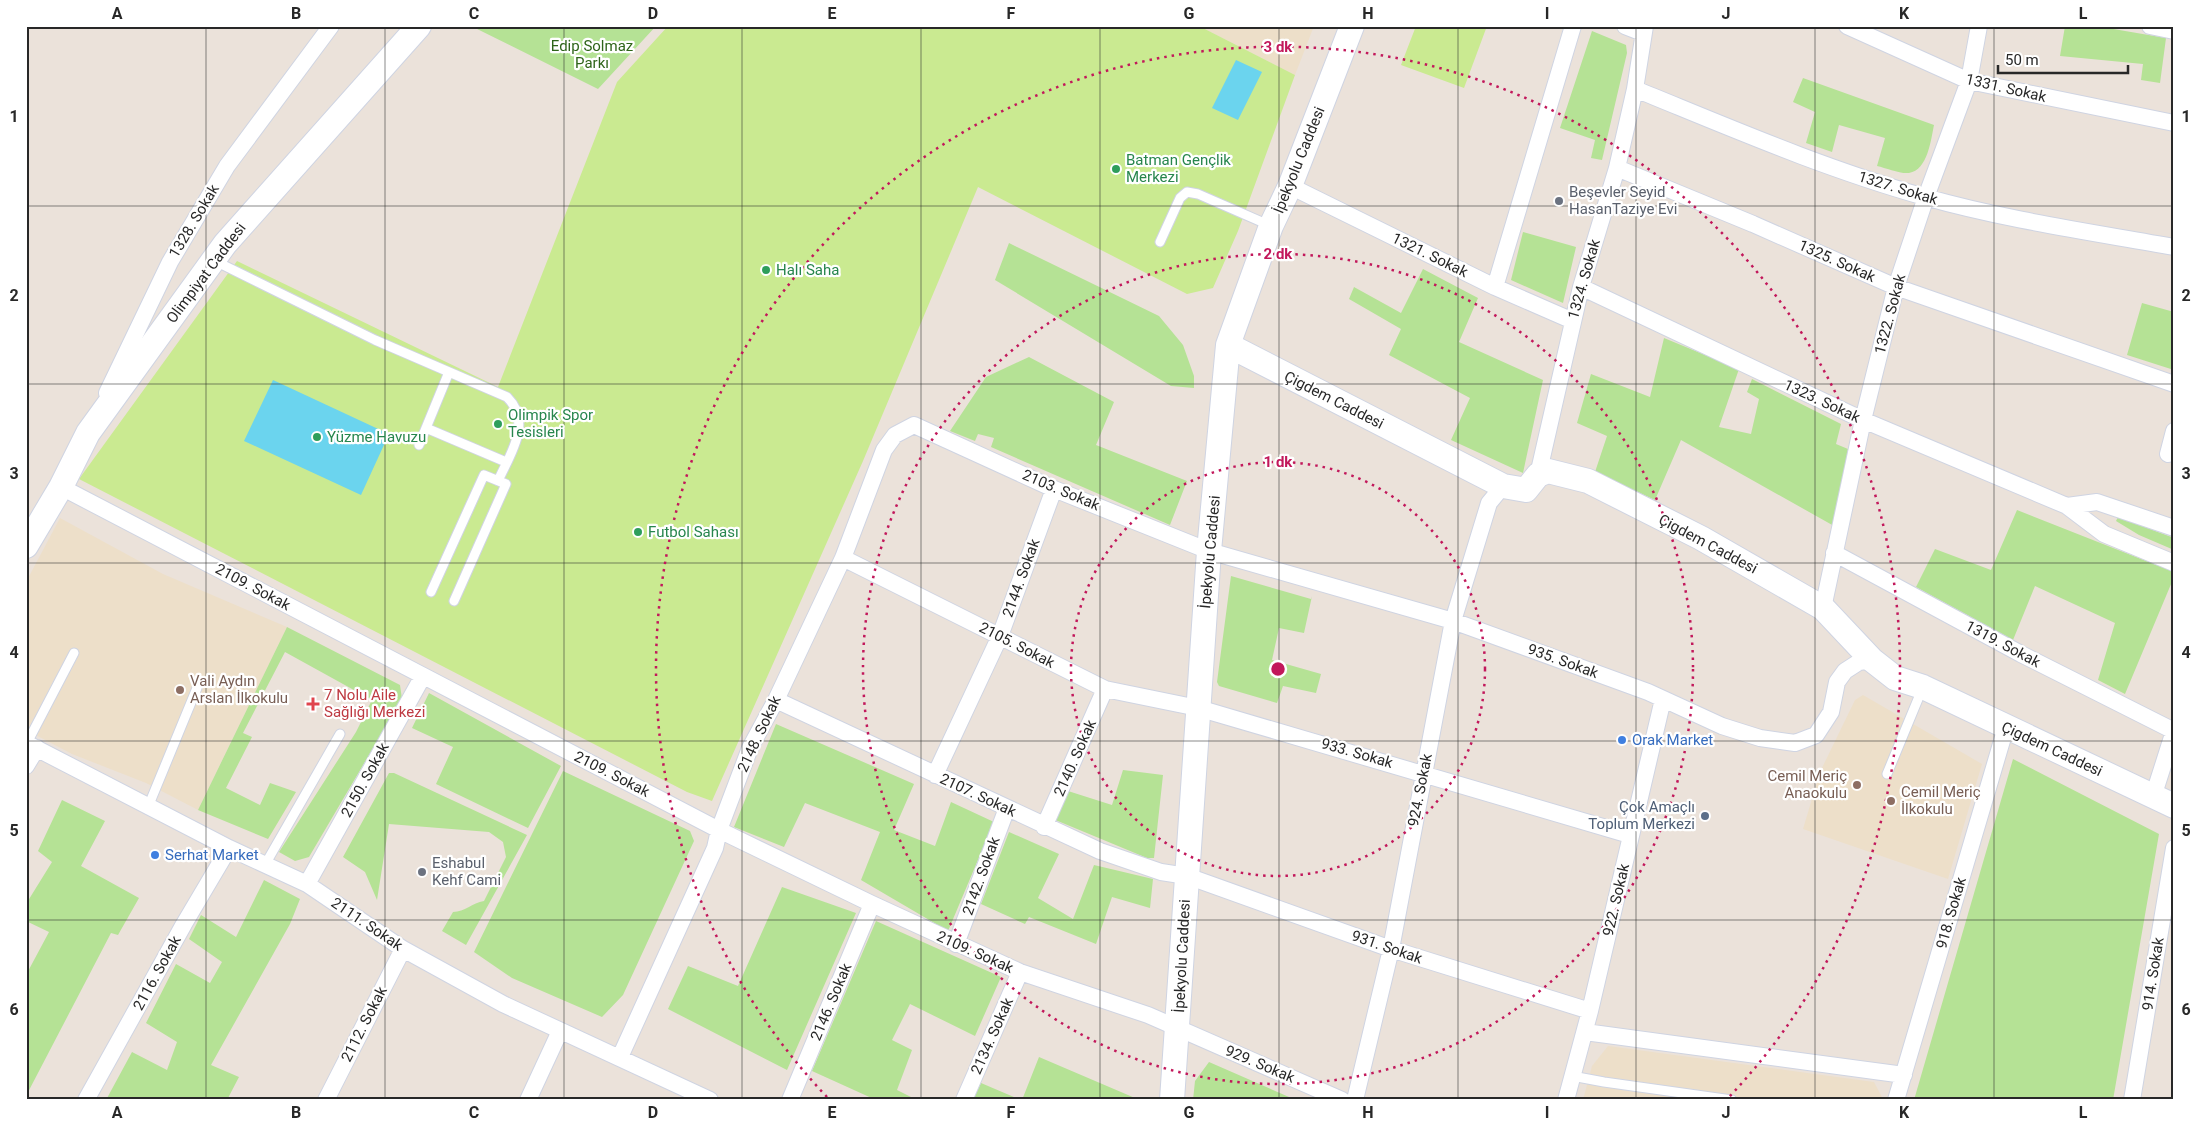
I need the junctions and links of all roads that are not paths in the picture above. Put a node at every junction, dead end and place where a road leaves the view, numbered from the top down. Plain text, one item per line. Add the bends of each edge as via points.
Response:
1 (331, 26) edge
2 (419, 26) edge
3 (1352, 26) edge
4 (1573, 26) edge
5 (1625, 26) edge
6 (1847, 26) edge
7 (1979, 26) edge
8 (2150, 26) edge
9 (1644, 30) edge
10 (2174, 31) edge
11 (1969, 81) junction
12 (1635, 88) junction
13 (2174, 123) edge
14 (1617, 168) junction
15 (1290, 186) junction
16 (1926, 197) junction
17 (1271, 226) junction
18 (1160, 242) dead end
19 (2174, 247) edge
20 (213, 260) junction
21 (1494, 287) junction
22 (1581, 287) junction
23 (1896, 287) junction
24 (1572, 321) junction
25 (1228, 345) junction
26 (449, 372) junction
27 (2174, 384) edge
28 (1864, 420) junction
29 (914, 426) joint
30 (426, 428) junction
31 (2174, 431) edge
32 (88, 433) junction
33 (419, 444) dead end
34 (2168, 454) dead end
35 (506, 462) junction
36 (1538, 475) junction
37 (498, 481) junction
38 (1503, 486) junction
39 (61, 487) junction
40 (1054, 489) junction
41 (2067, 506) junction
42 (2174, 528) edge
43 (26, 546) edge
44 (1209, 551) junction
45 (1834, 553) junction
46 (844, 558) junction
47 (2174, 563) edge
48 (431, 592) dead end
49 (454, 601) dead end
50 (1823, 608) junction
51 (1453, 621) junction
52 (1000, 636) junction
53 (74, 653) dead end
54 (1872, 660) junction
55 (423, 676) junction
56 (1923, 687) junction
57 (197, 688) dead end
58 (1105, 689) junction
59 (1663, 699) junction
60 (776, 700) junction
61 (1198, 708) junction
62 (2006, 727) junction
63 (2174, 731) edge
64 (340, 734) dead end
65 (30, 745) edge
66 (26, 766) edge
67 (1423, 773) junction
68 (1887, 774) dead end
69 (935, 775) junction
70 (2163, 801) edge
71 (148, 807) junction
72 (1006, 808) junction
73 (1044, 827) junction
74 (719, 830) junction
75 (1630, 835) junction
76 (229, 848) junction
77 (2174, 848) edge
78 (266, 864) junction
79 (1186, 876) junction
80 (307, 884) junction
81 (872, 904) junction
82 (956, 944) junction
83 (403, 949) junction
84 (1391, 949) junction
85 (1020, 972) junction
86 (1590, 1011) junction
87 (1177, 1029) junction
88 (560, 1031) junction
89 (1585, 1032) junction
90 (620, 1057) junction
91 (1904, 1075) junction
92 (1572, 1076) junction
93 (704, 1099) edge
94 (86, 1100) edge
95 (326, 1100) edge
96 (528, 1100) edge
97 (790, 1100) edge
98 (964, 1100) edge
99 (1172, 1100) edge
100 (1342, 1100) edge
101 (1355, 1100) edge
102 (1566, 1100) edge
103 (1732, 1100) edge
104 (1896, 1100) edge
105 (2132, 1100) edge

1 - 32 street, 1328. Sokak via 227,166 170,262
2 - 20 street, Olimpiyat Caddesi
3 - 15 street, İpekyolu Caddesi
4 - 21 street
5 - 9 street
6 - 11 street, 1331. Sokak
7 - 11 street, 1322. Sokak
8 - 10 street
9 - 12 street, 1324. Sokak
11 - 13 street, 1331. Sokak
11 - 16 street, 1322. Sokak
12 - 14 street, 1324. Sokak
12 - 16 street, 1327. Sokak via 1809,160
14 - 22 street, 1324. Sokak
14 - 23 street, 1325. Sokak
15 - 17 street, İpekyolu Caddesi
15 - 21 street, 1321. Sokak
16 - 19 street, 1327. Sokak via 2014,218
16 - 23 street, 1322. Sokak
17 - 18 lane via 1187,192 1180,198
17 - 25 street, İpekyolu Caddesi
20 - 26 lane via 375,340
20 - 32 street, Olimpiyat Caddesi
21 - 24 street, 1321. Sokak
22 - 24 street, 1324. Sokak
22 - 28 street, 1323. Sokak
23 - 27 street, 1325. Sokak
23 - 28 street, 1322. Sokak
24 - 36 street, 1324. Sokak
25 - 38 street, Çigdem Caddesi
25 - 44 street, İpekyolu Caddesi
26 - 30 lane
26 - 35 lane via 512,402 518,414 520,432
28 - 41 street, 1323. Sokak
28 - 45 street, 1322. Sokak
29 - 40 street, 2103. Sokak
29 - 46 street, 2148. Sokak via 895,435 884,450
30 - 33 lane
30 - 35 lane
31 - 34 street
32 - 39 street, Olimpiyat Caddesi
35 - 37 lane
36 - 38 street, Çigdem Caddesi via 1526,490
36 - 50 street, Çigdem Caddesi via 1548,471 1588,482 1701,538
37 - 48 lane via 484,474
37 - 49 lane via 506,484
38 - 51 street, 924. Sokak via 1490,503
39 - 43 street, Olimpiyat Caddesi
39 - 55 street, 2109. Sokak
40 - 44 street, 2103. Sokak
40 - 52 street, 2144. Sokak
41 - 42 street via 2097,502
41 - 47 street, 1323. Sokak via 2104,534
44 - 51 street, 935. Sokak
44 - 61 street, İpekyolu Caddesi
45 - 50 street, 1322. Sokak
45 - 63 street, 1319. Sokak via 2021,654
46 - 52 street, 2105. Sokak
46 - 60 street, 2148. Sokak
50 - 54 street, Çigdem Caddesi
51 - 59 street, 935. Sokak
51 - 67 street, 924. Sokak
52 - 58 street, 2105. Sokak
52 - 69 street, 2144. Sokak
53 - 65 lane
54 - 56 street, Çigdem Caddesi via 1895,678
54 - 59 street, 935. Sokak via 1859,662 1845,671 1837,682 1831,712 1816,735 1795,743 1760,738 1722,726
55 - 74 street, 2109. Sokak
55 - 80 street, 2150. Sokak
56 - 62 street, Çigdem Caddesi
56 - 68 lane
57 - 71 lane
58 - 61 street, 2105. Sokak
58 - 73 street, 2140. Sokak
59 - 75 street, 922. Sokak
60 - 69 street, 2107. Sokak
60 - 74 street, 2148. Sokak via 750,748
61 - 67 street, 933. Sokak
61 - 79 street, İpekyolu Caddesi
62 - 70 street, Çigdem Caddesi
62 - 91 street, 918. Sokak
63 - 70 street
64 - 78 lane
65 - 66 street
65 - 71 street, 2111. Sokak
67 - 75 street, 933. Sokak
67 - 84 street, 924. Sokak
69 - 72 street, 2107. Sokak
71 - 76 street, 2111. Sokak
72 - 73 street, 2107. Sokak
72 - 82 street, 2142. Sokak
73 - 79 street, 2107. Sokak via 1100,851 1161,872
74 - 81 street, 2109. Sokak
74 - 90 street, 2148. Sokak via 715,848
75 - 86 street, 922. Sokak
76 - 78 street, 2111. Sokak
76 - 94 street, 2116. Sokak
77 - 105 street, 914. Sokak
78 - 80 street, 2111. Sokak
79 - 84 street, 931. Sokak
79 - 87 street, İpekyolu Caddesi
80 - 83 street, 2111. Sokak
81 - 82 street, 2109. Sokak
81 - 97 street, 2146. Sokak
82 - 85 street, 2109. Sokak
83 - 88 street, 2111. Sokak
83 - 95 street, 2112. Sokak
84 - 86 street, 931. Sokak
84 - 101 street, 924. Sokak
85 - 87 street, 2109. Sokak via 1148,1015
85 - 98 street, 2134. Sokak
86 - 89 street, 922. Sokak
87 - 99 street, İpekyolu Caddesi
87 - 100 street, 929. Sokak
88 - 90 street, 2111. Sokak
88 - 96 street
89 - 91 street
89 - 92 street, 922. Sokak
90 - 93 street, 2111. Sokak
91 - 104 street, 918. Sokak
92 - 102 street, 922. Sokak
92 - 103 lane

